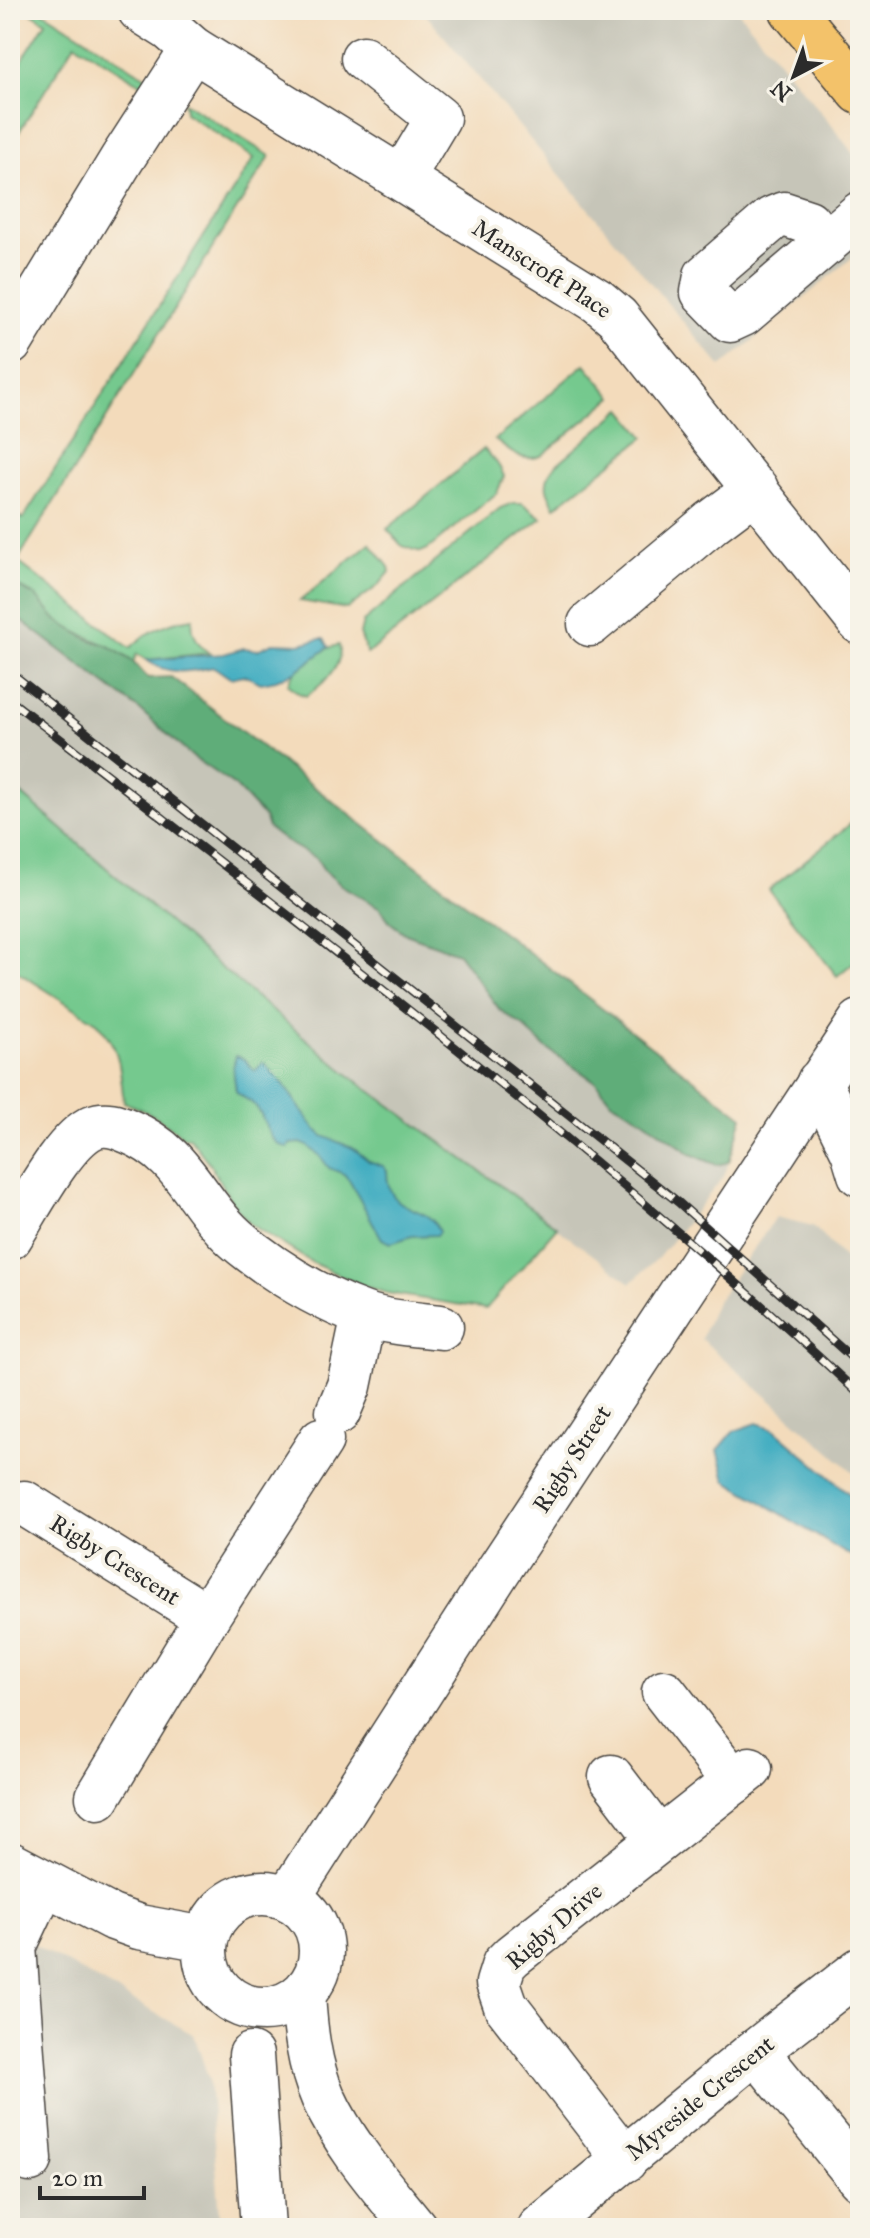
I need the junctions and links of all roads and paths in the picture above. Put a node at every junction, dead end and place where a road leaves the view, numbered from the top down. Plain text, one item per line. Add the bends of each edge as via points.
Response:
1 (792, 10) edge
2 (171, 25) edge
3 (363, 58) dead end
4 (860, 92) edge
5 (402, 178) junction
6 (860, 214) edge
7 (826, 244) dead end
8 (10, 343) edge
9 (756, 489) junction
10 (860, 622) edge
11 (590, 624) dead end
12 (860, 1022) edge
13 (819, 1082) junction
14 (860, 1174) edge
15 (10, 1237) edge
16 (364, 1315) junction
17 (441, 1327) dead end
18 (15, 1508) edge
19 (207, 1617) junction
20 (664, 1692) dead end
21 (611, 1777) dead end
22 (98, 1797) dead end
23 (659, 1840) junction
24 (27, 1874) edge
25 (288, 1898) junction
26 (205, 1939) junction
27 (860, 1970) edge
28 (303, 1994) junction
29 (756, 2051) junction
30 (251, 2055) dead end
31 (30, 2160) dead end
32 (625, 2160) junction
33 (860, 2179) edge
34 (263, 2228) edge
35 (415, 2228) edge
36 (540, 2228) edge

1 - 4 main road
2 - 5 street, Manscroft Place
2 - 8 street via 122,159
3 - 5 street via 438,118
5 - 9 street, Manscroft Place via 617,317
6 - 7 street
9 - 10 street, Manscroft Place
9 - 11 street
12 - 13 street, Rigby Street
13 - 14 street
13 - 25 street, Rigby Street
15 - 16 street via 79,1135 97,1125 114,1125 151,1141 172,1159 225,1229 252,1252
16 - 17 street
16 - 19 street, Rigby Crescent via 349,1386 330,1426
18 - 19 street, Rigby Crescent
19 - 22 street, Rigby Crescent
20 - 23 street, Rigby Drive via 742,1776
21 - 23 street
23 - 32 street, Rigby Drive via 512,1956 498,1983 506,2006
24 - 26 street via 139,1927
24 - 31 street via 14,1947
25 - 26 street via 262,1893 237,1899 217,1916
25 - 28 street via 304,1909 321,1942 315,1979
26 - 28 street via 213,1983 235,2003 268,2010
27 - 29 street, Myreside Crescent
28 - 35 street via 309,2051 322,2094 356,2153
29 - 32 street, Myreside Crescent
29 - 33 street
30 - 34 street
32 - 36 street, Myreside Crescent

